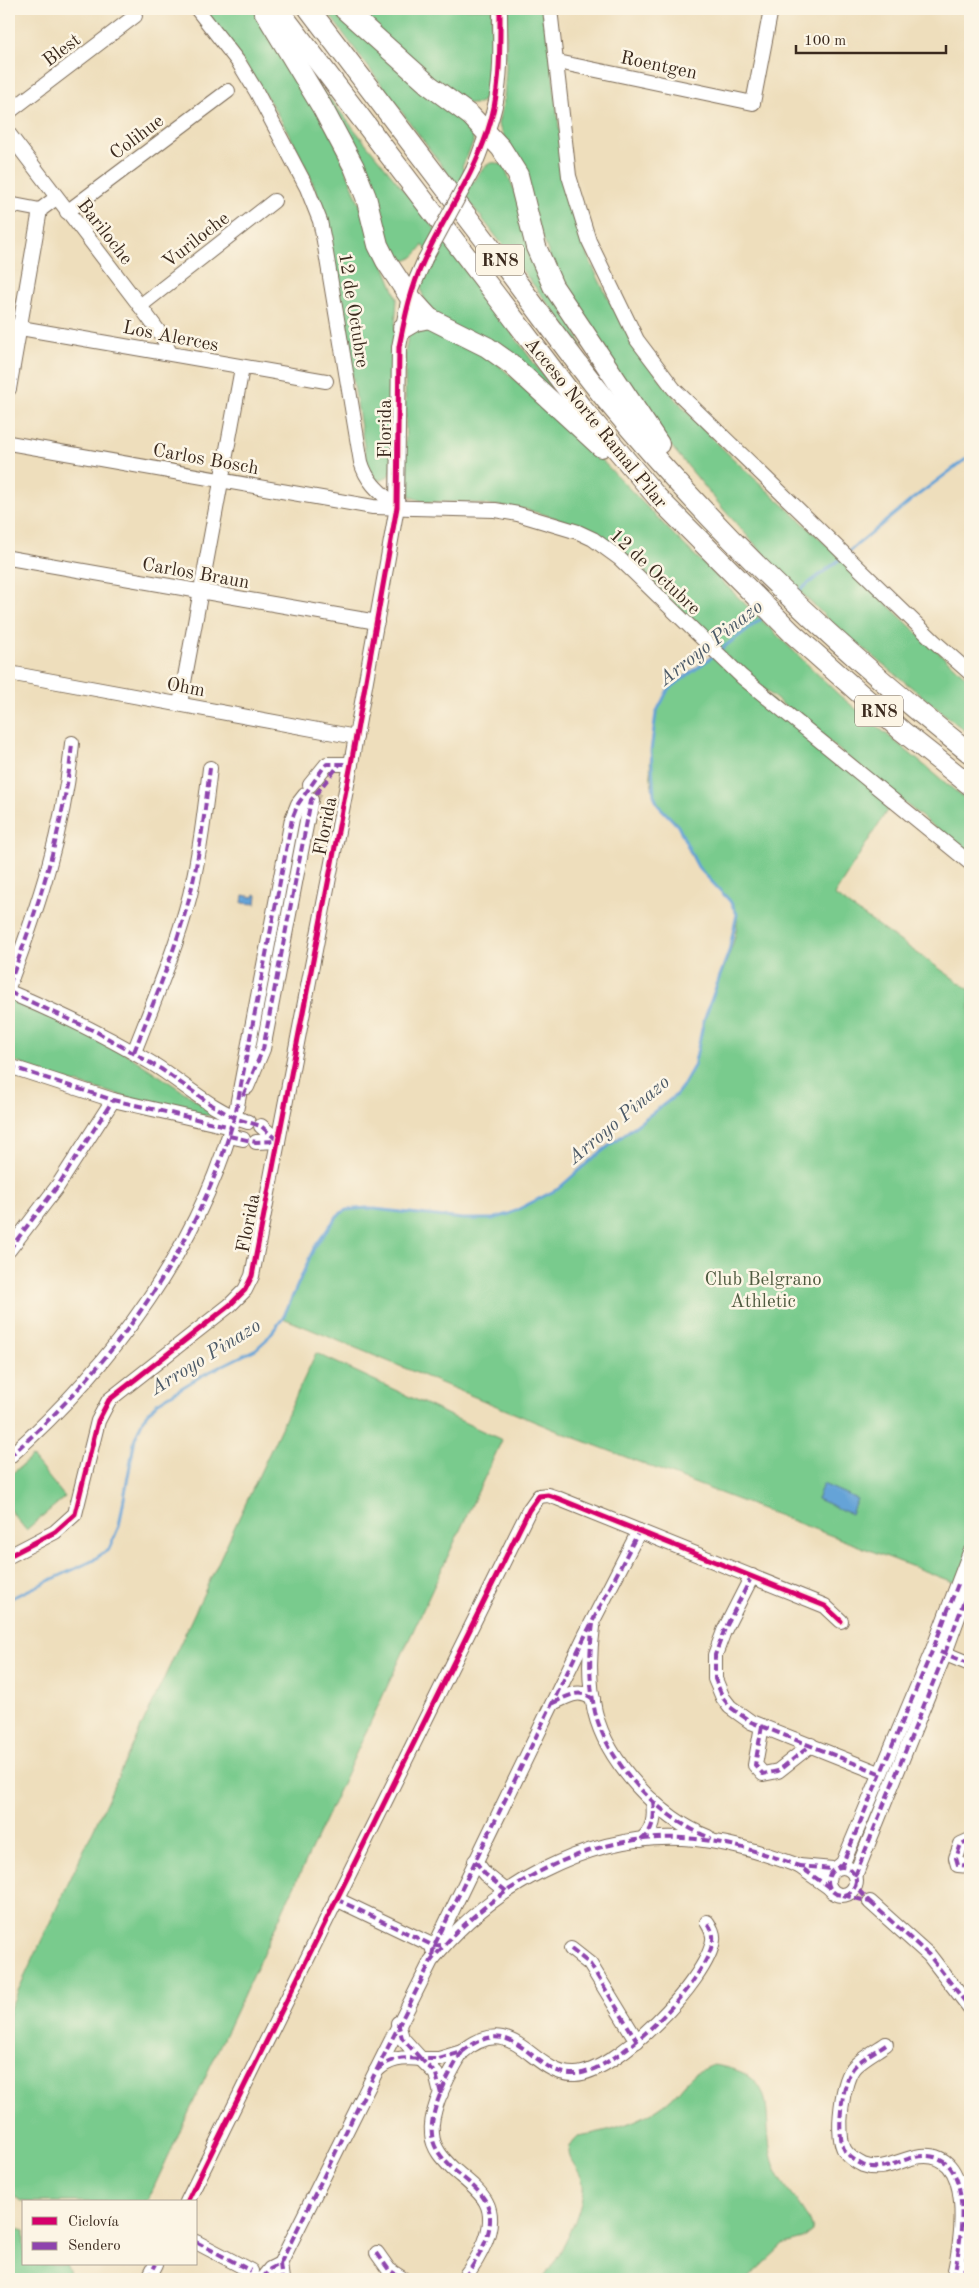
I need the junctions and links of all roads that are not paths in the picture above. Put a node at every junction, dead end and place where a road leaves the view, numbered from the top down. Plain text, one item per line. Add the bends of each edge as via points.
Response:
1 (197, 9) edge
2 (263, 9) edge
3 (278, 9) edge
4 (310, 9) edge
5 (344, 9) edge
6 (500, 9) edge
7 (550, 9) edge
8 (771, 9) edge
9 (135, 16) dead end
10 (558, 62) junction
11 (228, 91) dead end
12 (9, 112) edge
13 (488, 132) junction
14 (9, 134) edge
15 (56, 198) junction
16 (274, 201) dead end
17 (9, 204) edge
18 (40, 210) junction
19 (67, 212) junction
20 (409, 296) junction
21 (140, 306) junction
22 (429, 318) junction
23 (14, 326) edge
24 (403, 328) junction
25 (170, 353) junction
26 (242, 368) junction
27 (326, 381) dead end
28 (9, 389) edge
29 (9, 443) edge
30 (222, 480) junction
31 (657, 497) junction
32 (699, 504) junction
33 (397, 507) junction
34 (9, 558) edge
35 (201, 592) junction
36 (377, 622) junction
37 (9, 673) edge
38 (970, 673) edge
39 (180, 704) junction
40 (356, 737) junction
41 (72, 743) dead end
42 (970, 754) edge
43 (345, 764) junction
44 (210, 768) dead end
45 (970, 785) edge
46 (970, 864) edge
47 (9, 985) edge
48 (9, 992) edge
49 (134, 1052) junction
50 (9, 1066) edge
51 (113, 1100) junction
52 (232, 1123) junction
53 (278, 1140) junction
54 (9, 1250) edge
55 (9, 1457) edge
56 (639, 1531) junction
57 (970, 1552) edge
58 (9, 1556) edge
59 (752, 1576) junction
60 (970, 1584) edge
61 (594, 1619) junction
62 (841, 1621) dead end
63 (939, 1651) junction
64 (970, 1664) edge
65 (593, 1699) junction
66 (554, 1703) junction
67 (762, 1726) junction
68 (811, 1745) junction
69 (879, 1773) junction
70 (654, 1802) junction
71 (641, 1840) junction
72 (970, 1840) edge
73 (725, 1843) junction
74 (475, 1861) junction
75 (800, 1866) junction
76 (970, 1866) edge
77 (836, 1868) junction
78 (855, 1881) junction
79 (830, 1888) junction
80 (506, 1891) junction
81 (843, 1895) junction
82 (336, 1899) junction
83 (870, 1902) junction
84 (707, 1922) dead end
85 (438, 1946) junction
86 (570, 1950) dead end
87 (970, 2008) edge
88 (398, 2023) junction
89 (636, 2041) junction
90 (886, 2044) dead end
91 (462, 2052) junction
92 (421, 2060) junction
93 (374, 2073) junction
94 (440, 2094) junction
95 (188, 2200) edge
96 (966, 2238) edge
97 (198, 2243) edge
98 (377, 2253) dead end
99 (970, 2264) edge
100 (155, 2266) edge
101 (264, 2273) edge
102 (148, 2279) edge
103 (282, 2279) edge
104 (403, 2279) edge
105 (463, 2279) edge
106 (954, 2279) edge

1 - 33 street, 12 de Octubre via 247,75 315,206 324,241 361,462 371,484
2 - 20 highway via 354,166 378,245
3 - 31 highway, Acceso Norte Ramal Pilar / RN8 via 581,407
4 - 32 highway, Acceso Norte Ramal Pilar / RN8 via 597,387
5 - 13 highway via 428,85
6 - 13 street, Florida via 498,86
7 - 10 street
8 - 10 street, Roentgen via 754,103
9 - 12 street, Blest
10 - 38 street via 565,152 577,205 599,265 637,340 674,389
11 - 19 street, Colihue
13 - 20 street, Florida, bridge via 473,170
13 - 32 highway via 518,175 536,247 553,286
14 - 15 street, Bariloche
15 - 18 street
15 - 19 street, Bariloche
16 - 21 street, Vuriloche
17 - 18 street
18 - 23 street
19 - 21 street, Bariloche
20 - 22 highway
20 - 24 street, Florida
21 - 25 street, Bariloche
22 - 24 highway via 415,320
22 - 31 highway via 487,347 511,364
23 - 25 street, Los Alerces
23 - 28 street
24 - 33 street, Florida via 399,347
25 - 26 street, Los Alerces
26 - 27 street, Los Alerces
26 - 30 street
29 - 30 street, Carlos Bosch
30 - 33 street, Carlos Bosch via 373,507
30 - 35 street
31 - 45 highway, Acceso Norte Ramal Pilar / RN8 via 792,633 902,731
32 - 42 highway, Acceso Norte Ramal Pilar / RN8 via 811,617
33 - 36 street, Florida
33 - 46 street, 12 de Octubre via 495,510 542,520 593,539 619,558 742,677
34 - 35 street, Carlos Braun
35 - 36 street, Carlos Braun
35 - 39 street
36 - 40 street, Florida
37 - 39 street, Ohm
39 - 40 street, Ohm
40 - 43 street, Florida
41 - 47 street via 65,797 48,868
43 - 52 street via 327,764 307,799
43 - 53 street, Florida
44 - 49 street via 204,822 186,910
48 - 49 street
49 - 52 street
50 - 51 street
51 - 52 street
51 - 54 street via 57,1187
52 - 53 street via 255,1124
52 - 53 street via 250,1141
52 - 55 street via 224,1154 191,1225 135,1318 66,1403
53 - 58 street, Florida via 257,1256 244,1290 230,1305 110,1400 98,1421 75,1514 55,1532
56 - 59 street
56 - 61 street
56 - 82 street via 548,1494 542,1494 535,1500
57 - 63 street
59 - 62 street via 825,1606
59 - 67 street via 724,1631 714,1667 718,1688 730,1707
60 - 63 street
61 - 65 street via 590,1674
61 - 66 street
63 - 64 street
63 - 69 street
63 - 78 street
65 - 66 street via 585,1693 574,1693
65 - 70 street via 601,1729 612,1749
66 - 74 street
67 - 68 street
67 - 68 street via 755,1765 763,1774 778,1771
68 - 69 street
69 - 77 street via 843,1862
70 - 71 street via 653,1824
70 - 73 street via 685,1826
71 - 73 street via 680,1838
71 - 80 street via 574,1857
72 - 76 street via 961,1844 956,1858 958,1865
73 - 75 street
74 - 80 street
74 - 85 street
75 - 77 street
75 - 79 street
77 - 78 street via 850,1869
77 - 79 street via 828,1876
78 - 81 street via 850,1892
78 - 83 street
79 - 81 street
80 - 85 street
81 - 83 street
82 - 85 street
82 - 95 street
83 - 87 street via 930,1955
84 - 89 street via 713,1940 704,1961 674,2004
85 - 88 street
86 - 89 street via 590,1964
88 - 92 street via 402,2038
88 - 93 street
89 - 91 street via 605,2062 574,2075 556,2070 525,2049 501,2038 478,2041
90 - 96 street via 854,2066 850,2073 841,2122 845,2151 856,2161 872,2167 925,2156 946,2164 959,2184
91 - 92 street
91 - 94 street
92 - 93 street via 391,2060
92 - 94 street via 436,2074
93 - 101 street
94 - 105 street via 431,2127 436,2148 440,2156 481,2194 488,2210 486,2238
96 - 106 street
97 - 101 street
98 - 104 street via 389,2270
99 - 106 street
100 - 102 street
101 - 103 street

